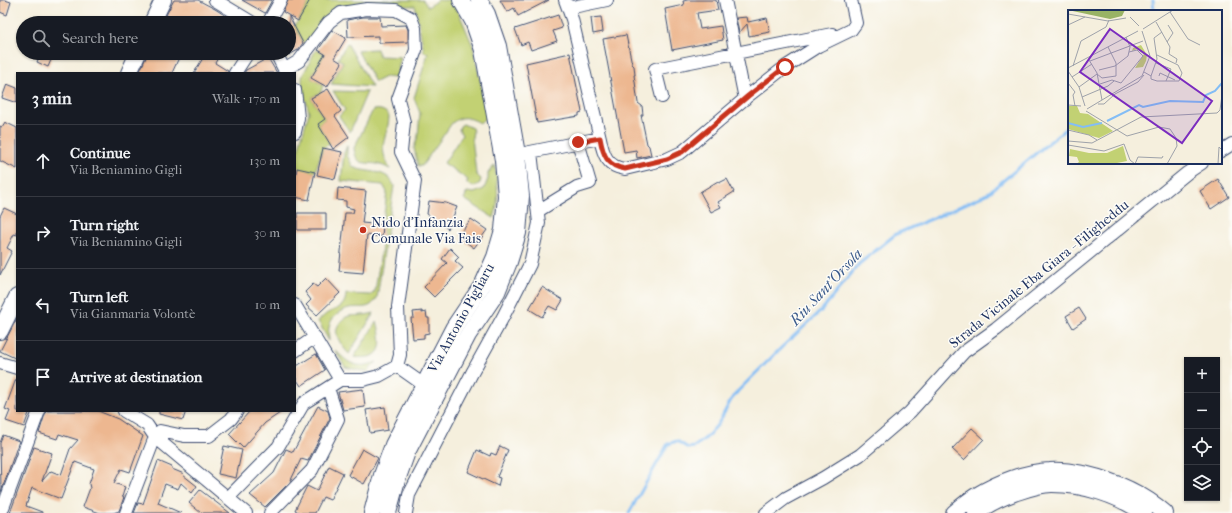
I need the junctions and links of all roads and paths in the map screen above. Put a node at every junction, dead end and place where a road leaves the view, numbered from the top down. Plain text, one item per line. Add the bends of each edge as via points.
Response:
1 (164, 0) edge
2 (215, 0) edge
3 (281, 0) edge
4 (461, 0) edge
5 (479, 0) edge
6 (607, 0) edge
7 (725, 0) edge
8 (851, 0) edge
9 (566, 4) edge
10 (156, 16) edge
11 (241, 16) edge
12 (272, 16) edge
13 (851, 30) junction
14 (736, 53) junction
15 (134, 60) edge
16 (243, 60) edge
17 (280, 60) edge
18 (285, 71) edge
19 (128, 72) edge
20 (236, 72) edge
21 (662, 97) dead end
22 (296, 99) edge
23 (745, 99) junction
24 (296, 127) edge
25 (600, 138) junction
26 (578, 142) junction
27 (1232, 144) edge
28 (1222, 150) edge
29 (524, 153) junction
30 (1200, 164) edge
31 (538, 211) junction
32 (16, 299) edge
33 (296, 307) edge
34 (0, 331) edge
35 (315, 337) junction
36 (296, 350) edge
37 (0, 363) edge
38 (397, 366) junction
39 (16, 368) edge
40 (340, 380) junction
41 (424, 385) junction
42 (328, 388) junction
43 (38, 412) edge
44 (126, 412) edge
45 (236, 412) edge
46 (155, 437) junction
47 (228, 498) junction
48 (1, 513) edge
49 (126, 513) edge
50 (246, 513) edge
51 (270, 513) edge
52 (372, 513) edge
53 (388, 513) edge
54 (406, 513) edge
55 (766, 513) edge
56 (954, 513) edge
57 (976, 513) edge
58 (1144, 513) edge
59 (1165, 513) edge

1 - 10 main road
2 - 11 street
3 - 12 street
4 - 41 main road, Via Antonio Pigliaru via 484,50 503,160 506,196 503,230 483,284 454,327
5 - 29 main road, Via Antonio Pigliaru via 487,14 498,46
6 - 9 street
7 - 14 street
8 - 13 street via 856,23
9 - 25 street
13 - 14 street
13 - 23 street via 807,52
14 - 21 street via 655,69
14 - 23 street
15 - 19 main road
16 - 20 street
17 - 18 street
18 - 38 street via 299,61 329,22 341,13 367,9 396,10 411,18 415,28 416,50 398,99 404,122 401,152 415,182 398,307 400,355
22 - 24 street
23 - 25 street via 682,152 667,159 625,169 615,167 603,153
25 - 26 street
26 - 29 street
26 - 31 street via 590,183 577,187
27 - 28 street
29 - 31 street, Via Antonio Pigliaru
29 - 53 main road, Via Antonio Pigliaru via 518,233 510,262 497,292 468,335 407,452
30 - 55 street, Strada Vicinale Eba Giara - Filigheddu via 964,352 910,412 860,455 786,498
31 - 54 street, Via Antonio Pigliaru via 539,223 530,264 409,495
32 - 34 main road
33 - 35 street
35 - 36 street
35 - 40 street
37 - 39 street
38 - 40 street via 379,376 363,380
38 - 41 street
40 - 42 street
41 - 52 main road, Via Antonio Pigliaru via 393,446
42 - 47 street via 304,403 278,448
42 - 51 street via 338,419 312,470
43 - 48 street
44 - 46 street via 146,425
45 - 46 street via 209,436 184,436 160,431
46 - 47 street
46 - 49 street
47 - 50 street
56 - 59 main road via 975,496 999,484 1027,474 1050,471 1072,472 1105,479 1131,489 1152,501
57 - 58 main road via 1004,497 1051,484 1101,492

